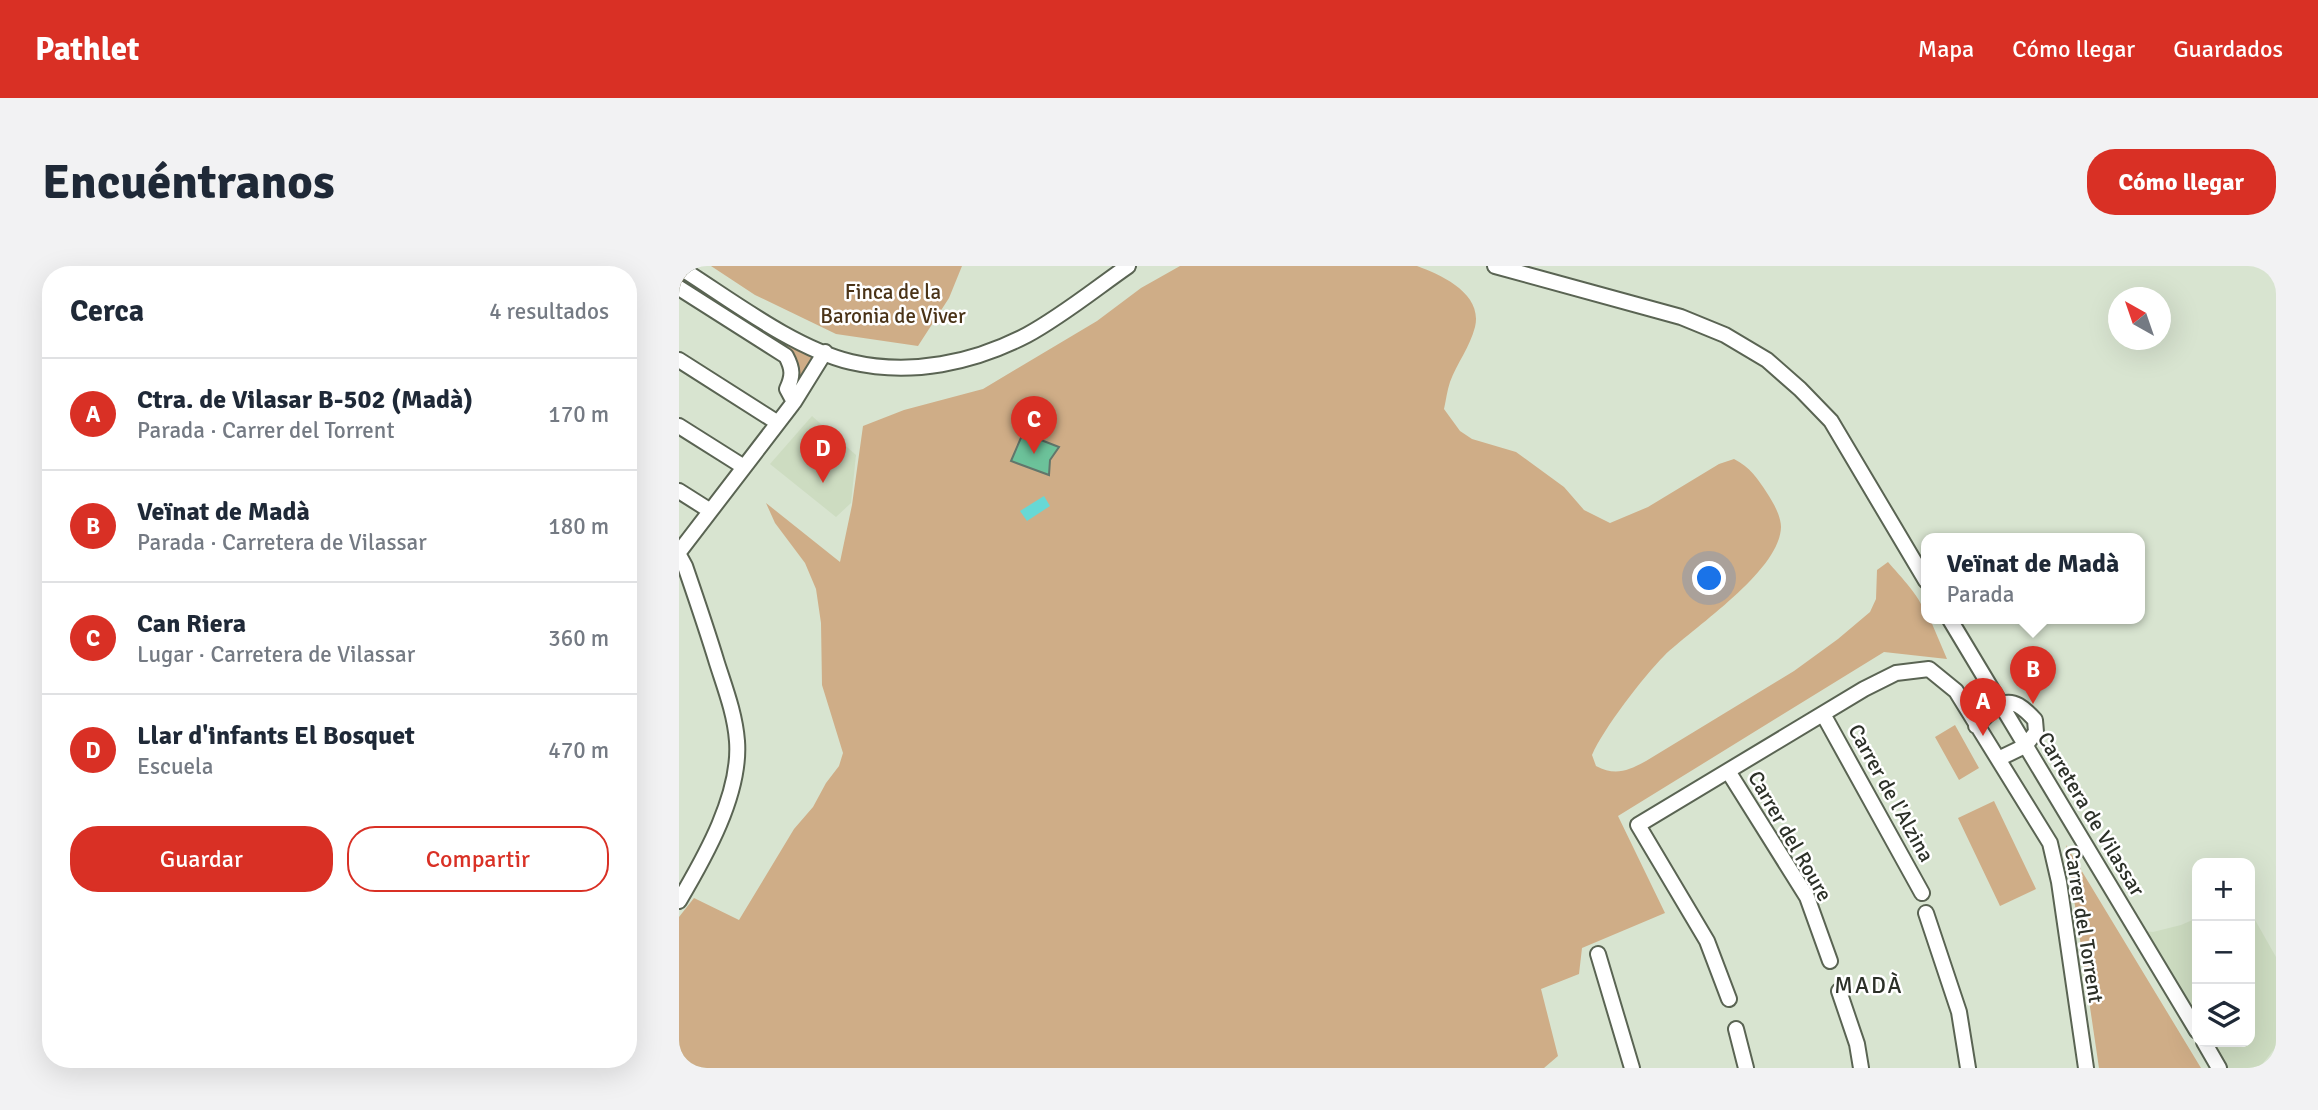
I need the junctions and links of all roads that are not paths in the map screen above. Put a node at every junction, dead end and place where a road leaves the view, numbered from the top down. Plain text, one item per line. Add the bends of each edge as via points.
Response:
1 (1128, 266) edge
2 (1495, 266) edge
3 (679, 267) edge
4 (679, 288) edge
5 (825, 352) junction
6 (679, 360) edge
7 (794, 402) junction
8 (778, 423) junction
9 (679, 426) edge
10 (744, 467) junction
11 (679, 491) edge
12 (709, 510) junction
13 (679, 554) edge
14 (1921, 573) edge
15 (1953, 624) edge
16 (1999, 703) junction
17 (1823, 714) junction
18 (1976, 726) junction
19 (2025, 746) junction
20 (1998, 759) junction
21 (1728, 771) junction
22 (1923, 893) dead end
23 (679, 901) edge
24 (1926, 913) dead end
25 (1598, 954) dead end
26 (1830, 961) dead end
27 (1839, 991) dead end
28 (1729, 999) dead end
29 (2192, 1023) edge
30 (1736, 1029) dead end
31 (2207, 1047) edge
32 (1632, 1068) edge
33 (1746, 1068) edge
34 (1861, 1068) edge
35 (1968, 1068) edge
36 (2086, 1068) edge
37 (2219, 1068) edge

1 - 5 street via 1027,335 979,356 936,366 893,368 851,362
2 - 14 street via 1681,317 1725,335 1767,360 1831,421
3 - 5 street via 767,324
4 - 7 street via 786,356 793,368 787,389
5 - 7 street
6 - 8 street
7 - 8 street
8 - 10 street
9 - 10 street
10 - 12 street
11 - 12 street
12 - 13 street
13 - 23 street via 729,699 737,741 724,808
15 - 16 street, Carretera de Vilassar
16 - 18 street
16 - 19 street, Carretera de Vilassar
16 - 19 street via 2023,706 2035,720 2036,732
17 - 18 street, Carrer del Torrent via 1896,673 1929,669 1956,691
17 - 21 street, Carrer del Torrent
17 - 22 street, Carrer de l'Alzina
18 - 20 street, Carrer del Torrent
19 - 20 street
19 - 29 street, Carretera de Vilassar
20 - 36 street, Carrer del Torrent via 2050,843
21 - 26 street, Carrer del Roure via 1807,897
21 - 28 street, Carrer del Torrent via 1638,825 1707,941
24 - 35 street via 1959,1012
25 - 32 street
27 - 34 street
30 - 33 street
31 - 37 street

